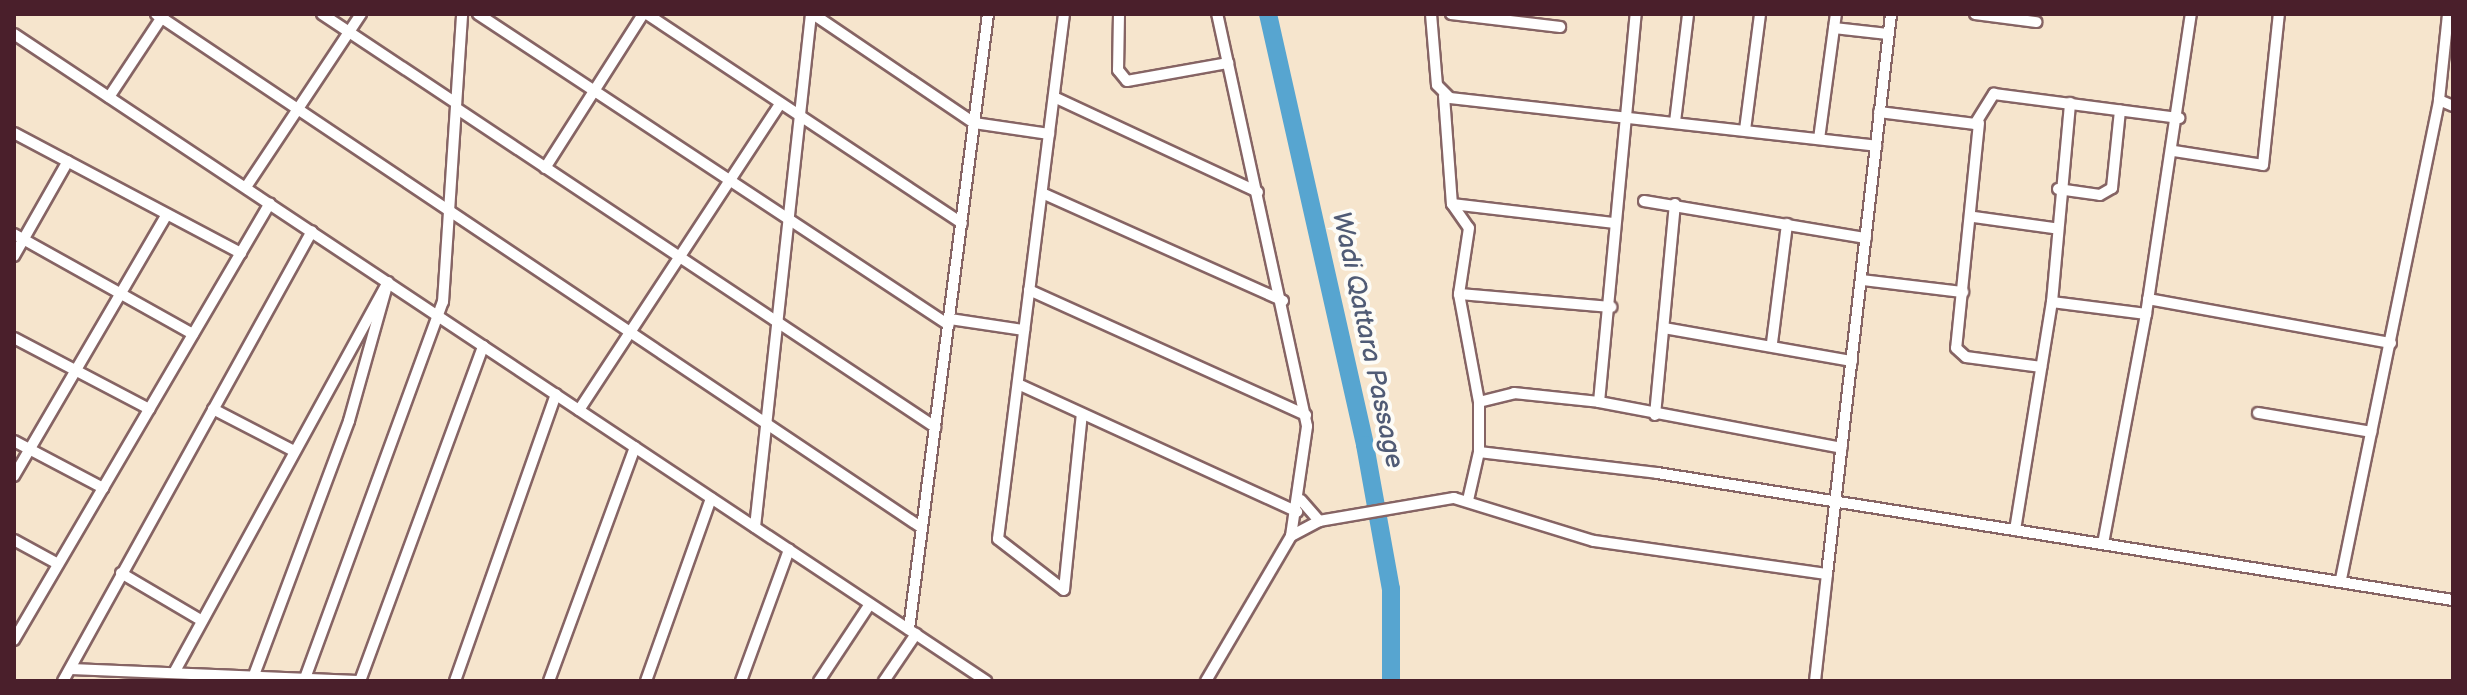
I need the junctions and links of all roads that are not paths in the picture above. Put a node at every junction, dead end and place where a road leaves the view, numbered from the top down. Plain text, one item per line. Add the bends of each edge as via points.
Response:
1 (322, 14) edge
2 (361, 14) edge
3 (462, 14) edge
4 (478, 14) edge
5 (645, 14) edge
6 (812, 14) edge
7 (976, 14) edge
8 (1064, 14) edge
9 (1119, 14) edge
10 (1217, 14) edge
11 (1431, 14) edge
12 (1451, 14) edge
13 (1636, 14) edge
14 (1688, 14) edge
15 (1760, 14) edge
16 (1836, 14) edge
17 (1891, 14) edge
18 (1975, 14) edge
19 (2191, 14) edge
20 (2279, 14) edge
21 (2448, 14) edge
22 (161, 15) edge
23 (988, 18) edge
24 (2036, 22) dead end
25 (1560, 27) dead end
26 (1834, 28) junction
27 (349, 32) junction
28 (14, 34) edge
29 (1888, 34) junction
30 (1228, 63) junction
31 (595, 92) junction
32 (1444, 96) junction
33 (109, 97) junction
34 (1054, 97) junction
35 (2439, 100) junction
36 (781, 103) junction
37 (2070, 103) junction
38 (456, 106) junction
39 (2453, 106) edge
40 (297, 108) junction
41 (2120, 110) junction
42 (1879, 112) junction
43 (1623, 115) junction
44 (799, 116) junction
45 (2179, 118) junction
46 (1675, 122) junction
47 (974, 123) junction
48 (1979, 123) junction
49 (1745, 130) junction
50 (14, 133) edge
51 (1049, 134) junction
52 (1819, 139) junction
53 (1876, 146) junction
54 (2174, 151) junction
55 (68, 161) junction
56 (545, 168) junction
57 (730, 181) junction
58 (246, 187) junction
59 (2058, 189) junction
60 (1258, 192) junction
61 (1042, 193) junction
62 (1644, 201) dead end
63 (270, 203) junction
64 (1452, 204) junction
65 (1675, 204) junction
66 (449, 209) junction
67 (167, 214) junction
68 (1974, 217) junction
69 (788, 219) junction
70 (962, 223) junction
71 (1613, 223) junction
72 (1787, 224) junction
73 (2053, 228) junction
74 (312, 231) junction
75 (19, 237) edge
76 (1866, 238) junction
77 (241, 253) junction
78 (14, 256) edge
79 (680, 257) junction
80 (1862, 280) junction
81 (388, 282) junction
82 (1029, 290) junction
83 (1963, 292) junction
84 (120, 293) junction
85 (1459, 294) junction
86 (2148, 299) junction
87 (1283, 301) junction
88 (2052, 302) junction
89 (1611, 307) junction
90 (2146, 314) junction
91 (438, 315) junction
92 (777, 322) junction
93 (949, 322) junction
94 (1664, 328) junction
95 (1024, 330) junction
96 (631, 332) junction
97 (193, 334) junction
98 (14, 338) edge
99 (1772, 343) junction
100 (2391, 343) junction
101 (483, 346) junction
102 (1852, 361) junction
103 (2041, 367) junction
104 (76, 370) junction
105 (1018, 384) junction
106 (556, 394) junction
107 (1479, 402) junction
108 (1599, 402) junction
109 (149, 409) junction
110 (213, 409) junction
111 (579, 410) junction
112 (2258, 413) dead end
113 (1082, 414) junction
114 (1306, 415) junction
115 (1655, 415) junction
116 (766, 423) junction
117 (935, 427) junction
118 (2371, 432) junction
119 (14, 441) edge
120 (635, 447) junction
121 (1842, 448) junction
122 (30, 449) junction
123 (292, 450) junction
124 (1479, 452) junction
125 (14, 476) edge
126 (103, 488) junction
127 (711, 498) junction
128 (1301, 500) junction
129 (1468, 500) junction
130 (1836, 502) junction
131 (1297, 512) junction
132 (1319, 521) junction
133 (755, 527) junction
134 (922, 528) junction
135 (2015, 530) junction
136 (1291, 536) junction
137 (14, 540) edge
138 (2103, 543) junction
139 (789, 550) junction
140 (58, 564) junction
141 (121, 573) junction
142 (1827, 574) junction
143 (2341, 579) junction
144 (2453, 600) edge
145 (870, 604) junction
146 (199, 619) junction
147 (912, 632) junction
148 (14, 640) edge
149 (71, 669) junction
150 (175, 671) junction
151 (255, 673) junction
152 (306, 678) edge
153 (63, 681) edge
154 (359, 681) edge
155 (455, 681) edge
156 (549, 681) edge
157 (646, 681) edge
158 (741, 681) edge
159 (819, 681) edge
160 (884, 681) edge
161 (984, 681) edge
162 (1206, 681) edge
163 (1815, 681) edge

1 - 27 street
2 - 27 street
3 - 38 street
4 - 31 street
5 - 31 street
5 - 36 street
6 - 44 street
6 - 47 street
7 - 23 street
8 - 34 street
9 - 30 street via 1118,70 1127,81
10 - 30 street
11 - 32 street
12 - 25 street
13 - 43 street
14 - 46 street
15 - 49 street
16 - 26 street
17 - 29 street
18 - 24 street
19 - 45 street
20 - 54 street via 2263,165
21 - 35 street
22 - 33 street
22 - 40 street
23 - 47 street
26 - 29 street
26 - 52 street
27 - 38 street
27 - 40 street
28 - 33 street
29 - 42 street
30 - 60 street
31 - 56 street
31 - 57 street
32 - 43 street
32 - 64 street
33 - 58 street
34 - 51 street
34 - 60 street
35 - 39 street
35 - 100 street
36 - 44 street
36 - 57 street
37 - 41 street
37 - 48 street via 1989,94
37 - 59 street
38 - 56 street
38 - 66 street
40 - 58 street
40 - 66 street
41 - 45 street
41 - 59 street via 2112,188 2100,195
42 - 48 street
42 - 53 street
43 - 46 street
43 - 71 street
44 - 69 street
44 - 70 street
45 - 54 street
46 - 49 street
47 - 51 street
47 - 70 street
48 - 68 street
49 - 52 street
50 - 55 street
51 - 61 street
52 - 53 street
53 - 76 street
54 - 86 street
55 - 67 street
55 - 75 street
56 - 79 street
57 - 69 street
57 - 79 street
58 - 63 street
59 - 73 street
60 - 87 street
61 - 82 street
61 - 87 street
62 - 65 street
63 - 74 street
63 - 77 street
64 - 71 street
64 - 85 street via 1469,228
65 - 72 street
65 - 94 street
66 - 91 street
66 - 96 street
67 - 77 street
67 - 84 street
68 - 73 street
68 - 83 street
69 - 92 street
69 - 93 street
70 - 93 street
71 - 89 street
72 - 76 street
72 - 99 street
73 - 88 street
74 - 81 street
74 - 110 street
75 - 78 street
75 - 84 street
76 - 80 street
77 - 97 street
79 - 92 street
79 - 96 street
80 - 83 street
80 - 102 street
81 - 91 street
81 - 123 street
81 - 151 street via 349,421
82 - 95 street
82 - 114 street
83 - 103 street via 1959,354
84 - 97 street
84 - 104 street
85 - 89 street
85 - 107 street
86 - 90 street
86 - 100 street
87 - 114 street
88 - 90 street
88 - 103 street
89 - 108 street
90 - 138 street
91 - 101 street
91 - 152 street
92 - 116 street
92 - 117 street
93 - 95 street
93 - 117 street
94 - 99 street
94 - 115 street
95 - 105 street
96 - 111 street
96 - 116 street
97 - 109 street
98 - 104 street
99 - 102 street
100 - 118 street
101 - 106 street
101 - 154 street
102 - 121 street
103 - 135 street
104 - 109 street
104 - 122 street
105 - 113 street
105 - 113 street via 998,539 1064,590
106 - 111 street
106 - 155 street
107 - 108 street via 1514,393
107 - 124 street
108 - 115 street
109 - 126 street
110 - 123 street
110 - 141 street
111 - 120 street
112 - 118 street
113 - 131 street
114 - 128 street
115 - 121 street
116 - 133 street
116 - 134 street
117 - 134 street
118 - 143 street
119 - 122 street
120 - 127 street
120 - 156 street
121 - 130 street
122 - 125 street
122 - 126 street
123 - 146 street
124 - 129 street
124 - 130 street
126 - 140 street
127 - 133 street
127 - 157 street
128 - 131 street
128 - 132 street
129 - 132 street via 1397,505
129 - 142 street via 1594,541
130 - 135 street
130 - 142 street
131 - 136 street
132 - 136 street
133 - 139 street
134 - 147 street
135 - 138 street
136 - 162 street
137 - 140 street
138 - 143 street
139 - 145 street
139 - 158 street
140 - 148 street
141 - 146 street
141 - 149 street
142 - 163 street
143 - 144 street
145 - 147 street
145 - 159 street
146 - 150 street
147 - 160 street
147 - 161 street
149 - 150 street
149 - 153 street
150 - 151 street
151 - 152 street
152 - 154 street

